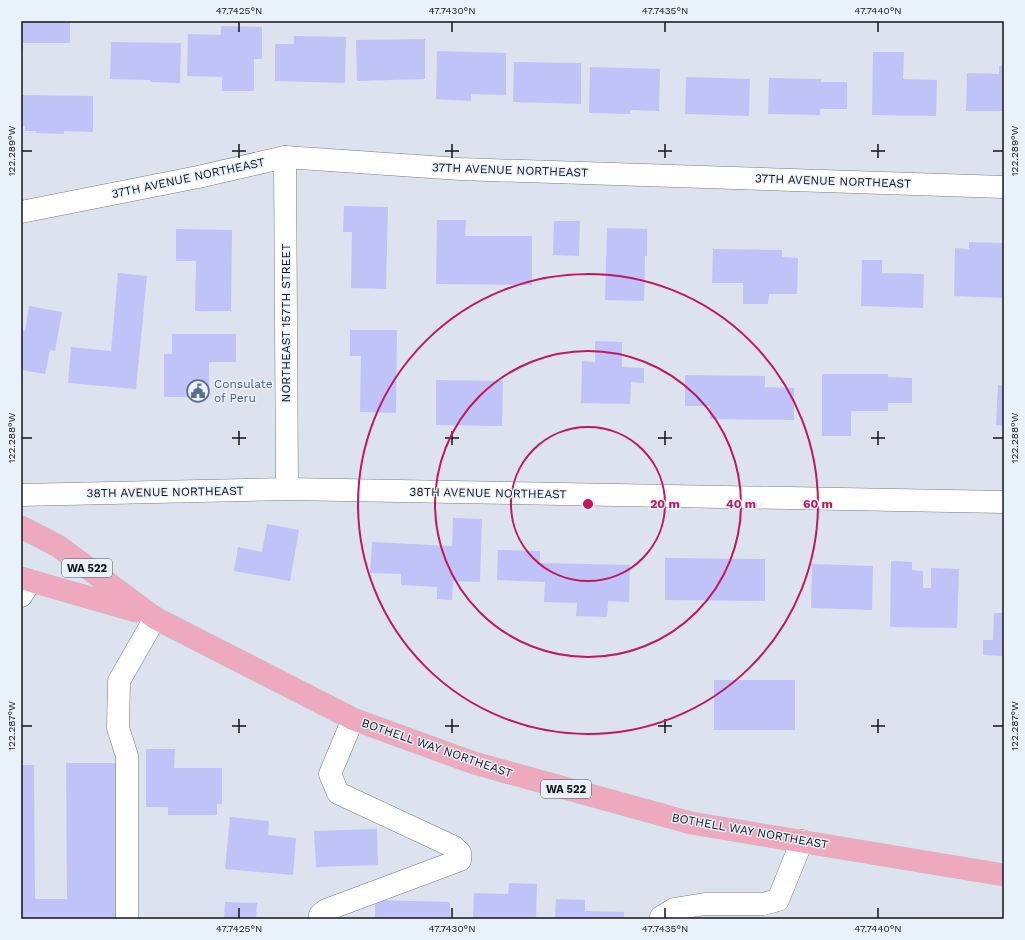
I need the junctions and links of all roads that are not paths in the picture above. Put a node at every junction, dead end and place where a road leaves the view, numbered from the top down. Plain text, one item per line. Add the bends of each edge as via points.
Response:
1 (285, 157) junction
2 (1004, 187) edge
3 (21, 212) edge
4 (287, 490) junction
5 (21, 495) edge
6 (1004, 502) edge
7 (21, 527) edge
8 (24, 585) edge
9 (152, 617) junction
10 (353, 719) junction
11 (802, 842) junction
12 (1004, 875) edge
13 (127, 919) edge
14 (320, 919) edge
15 (661, 919) edge

1 - 2 street, 37TH AVENUE NORTHEAST via 460,169
1 - 3 street, 37TH AVENUE NORTHEAST
1 - 4 street, NORTHEAST 157TH STREET
4 - 5 street, 38TH AVENUE NORTHEAST
4 - 6 street, 38TH AVENUE NORTHEAST
7 - 9 main road, BOTHELL WAY NORTHEAST / WA 522 via 58,546
8 - 9 main road, BOTHELL WAY NORTHEAST / WA 522
9 - 10 main road, BOTHELL WAY NORTHEAST / WA 522
9 - 13 street via 119,681 118,728 127,756
10 - 11 main road, BOTHELL WAY NORTHEAST / WA 522 via 474,763 691,823
10 - 14 street via 330,774 338,793 454,847 460,853 460,860 326,910 320,915
11 - 12 main road, BOTHELL WAY NORTHEAST / WA 522
11 - 15 street via 778,900 763,904 705,904 674,909

